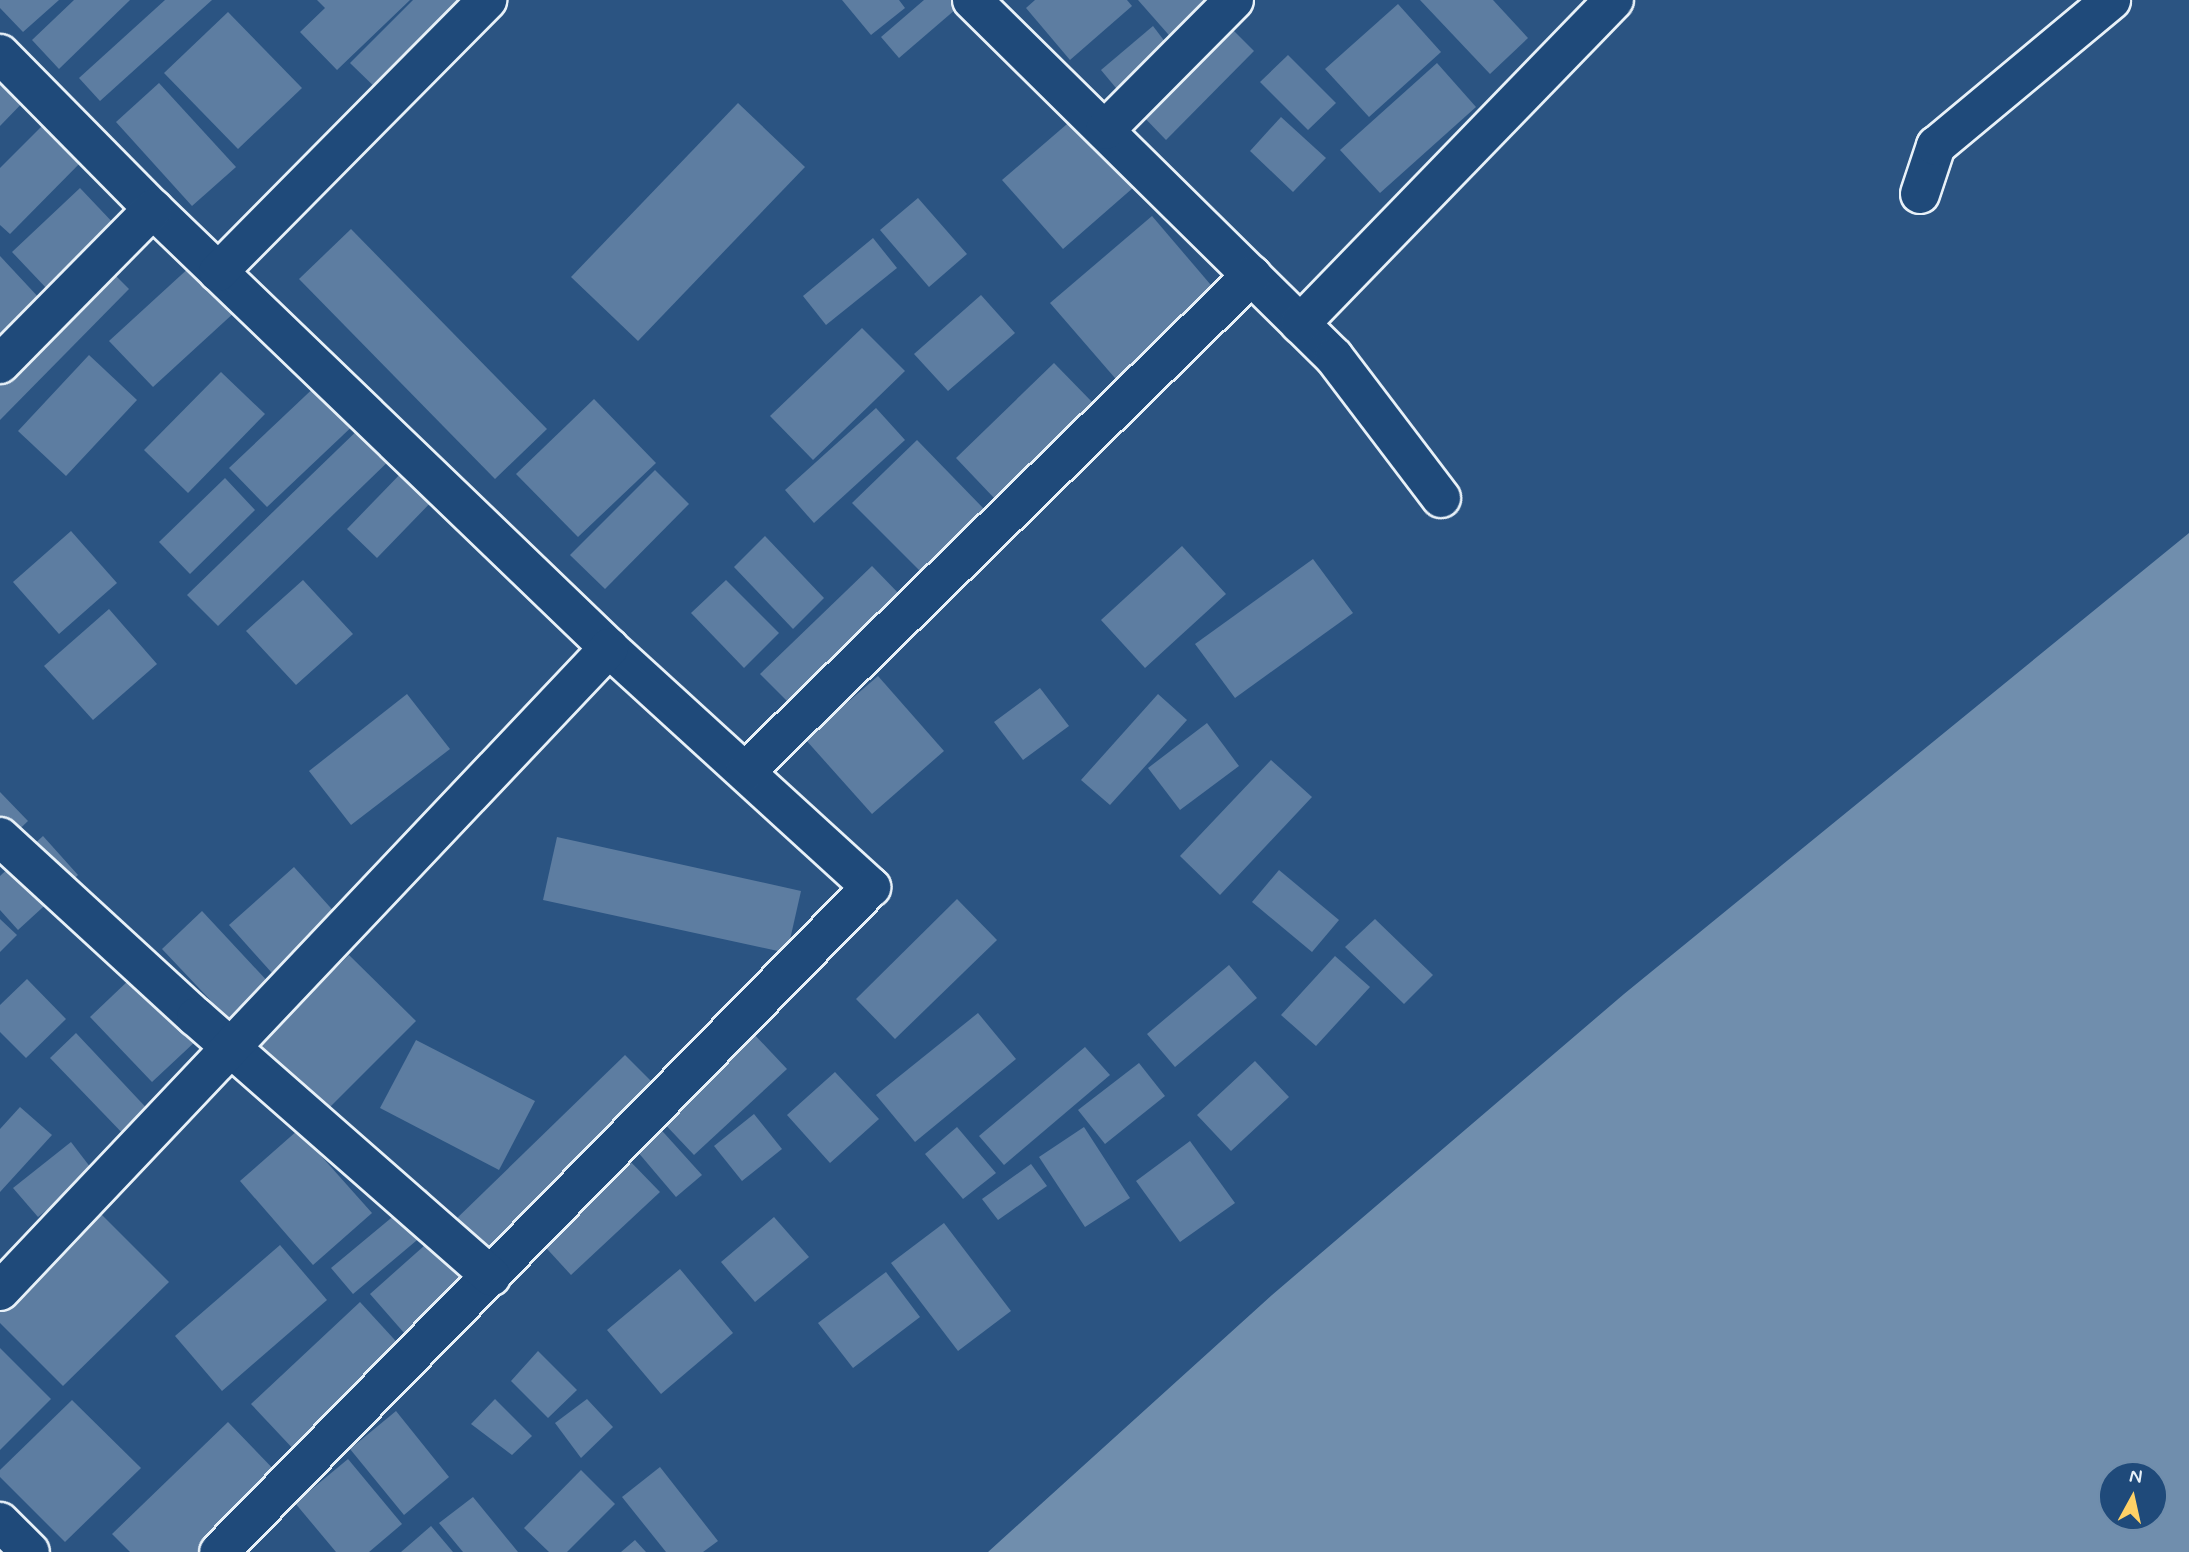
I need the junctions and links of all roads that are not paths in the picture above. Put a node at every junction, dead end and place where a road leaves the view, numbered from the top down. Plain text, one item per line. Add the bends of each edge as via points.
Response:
1 (486, 0) edge
2 (972, 0) edge
3 (1234, 0) edge
4 (1614, 0) edge
5 (2111, 0) edge
6 (0, 54) edge
7 (1105, 130) junction
8 (1920, 194) dead end
9 (153, 209) junction
10 (218, 272) junction
11 (1252, 275) junction
12 (1300, 324) junction
13 (0, 364) edge
14 (1441, 498) dead end
15 (609, 648) junction
16 (745, 772) junction
17 (0, 837) edge
18 (232, 1046) junction
19 (491, 1276) junction
20 (0, 1291) edge
21 (0, 1522) edge
22 (30, 1552) edge
23 (219, 1552) edge

1 - 10 street
2 - 7 street
3 - 7 street
4 - 12 street
5 - 8 street via 1936,146
6 - 9 street
7 - 11 street
9 - 10 street
9 - 13 street
10 - 15 street
11 - 12 street
11 - 16 street
12 - 14 street via 1334,356
15 - 16 street
15 - 18 street
16 - 19 street via 871,887
17 - 18 street
18 - 19 street
18 - 20 street
19 - 23 street
21 - 22 street

